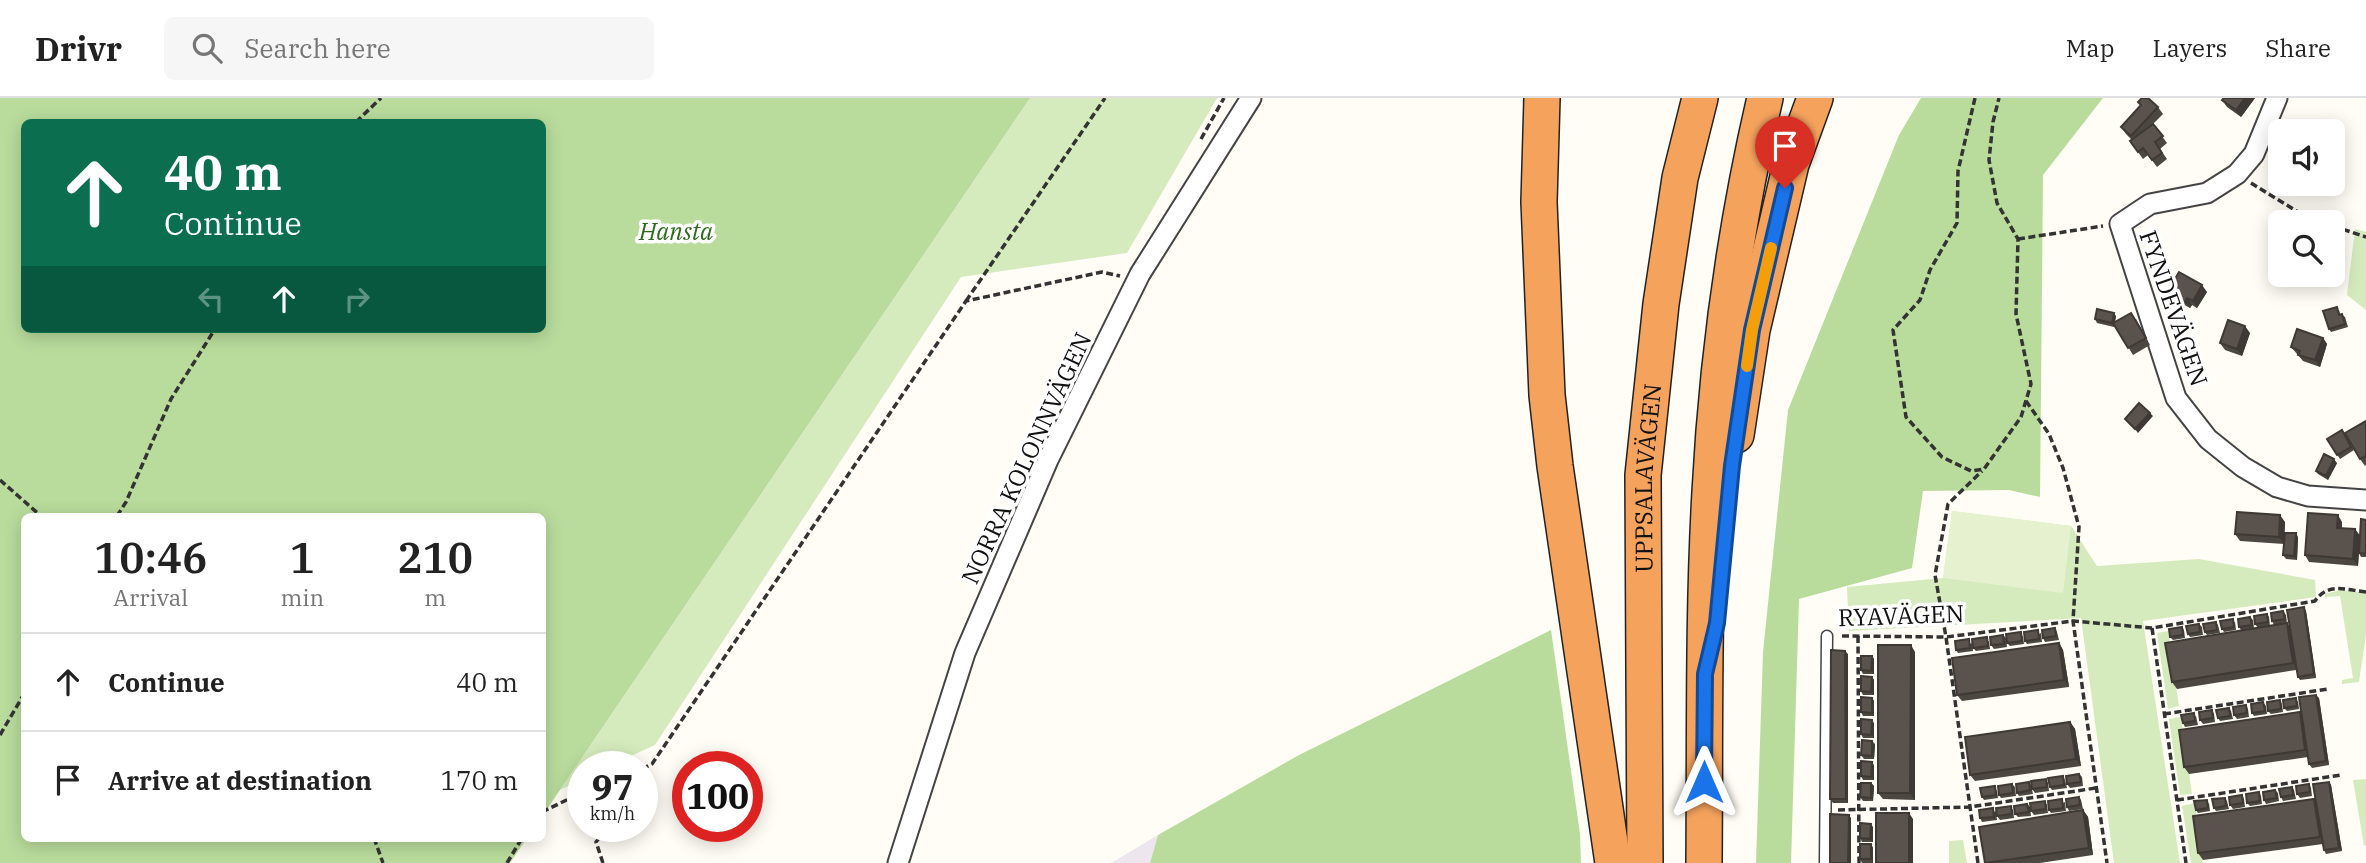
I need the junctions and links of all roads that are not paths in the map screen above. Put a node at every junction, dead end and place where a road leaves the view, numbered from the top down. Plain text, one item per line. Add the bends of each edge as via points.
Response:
1 (1251, 98) edge
2 (1542, 98) edge
3 (1700, 98) edge
4 (1765, 98) edge
5 (1815, 98) edge
6 (2277, 98) edge
7 (2366, 500) edge
8 (1827, 636) road end
9 (1705, 674) junction
10 (898, 863) edge
11 (1613, 863) edge
12 (1645, 863) edge
13 (1704, 863) edge
14 (1825, 863) edge

1 - 10 street, NORRA KOLONNVÄGEN via 1140,274 1048,460 965,653
2 - 11 highway via 1539,202 1546,395
3 - 12 highway, UPPSALAVÄGEN via 1665,279 1643,475
4 - 9 highway via 1725,316 1710,492
5 - 9 highway via 1791,164 1752,330 1732,466 1717,623
6 - 7 street, FYNDEVÄGEN via 2254,154 2238,174 2207,193 2150,204 2120,224 2176,398 2208,439 2277,487 2308,496
8 - 14 lane, RYAVÄGEN
9 - 13 highway

